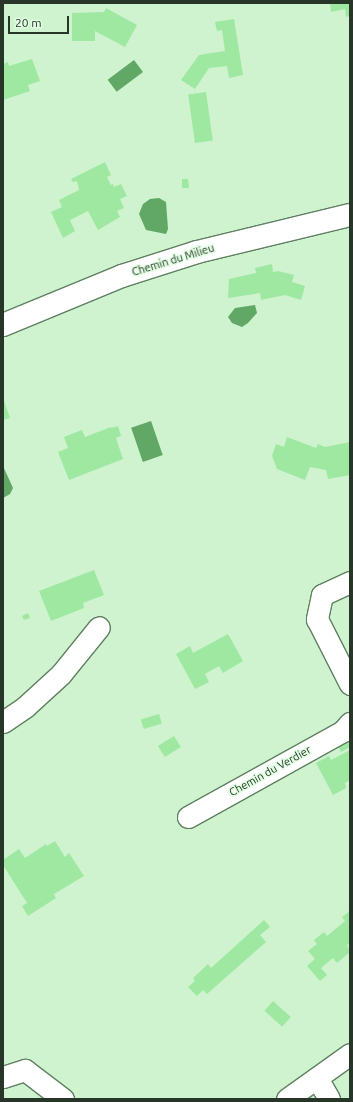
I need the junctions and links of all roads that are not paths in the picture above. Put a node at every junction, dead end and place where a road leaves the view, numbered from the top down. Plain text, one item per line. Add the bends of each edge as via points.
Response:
1 (350, 215) edge
2 (3, 326) edge
3 (350, 582) edge
4 (99, 627) dead end
5 (350, 684) edge
6 (3, 722) edge
7 (350, 723) edge
8 (188, 817) dead end
9 (350, 1054) edge
10 (3, 1077) edge
11 (317, 1078) junction
12 (63, 1099) edge
13 (288, 1099) edge
14 (329, 1099) edge

1 - 2 street, Chemin du Milieu via 197,252 159,264 122,276
3 - 5 street via 322,595 317,619
4 - 6 street via 61,674 25,707
7 - 8 street, Chemin du Verdier via 343,731
9 - 11 street
10 - 12 street via 25,1070
11 - 13 street
11 - 14 street

